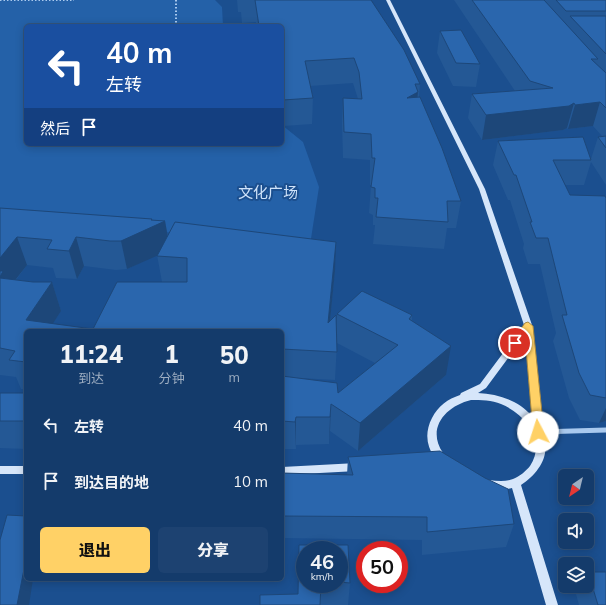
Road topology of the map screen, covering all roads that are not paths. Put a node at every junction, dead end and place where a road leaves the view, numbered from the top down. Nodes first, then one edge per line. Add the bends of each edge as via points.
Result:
1 (388, 0) edge
2 (528, 326) junction
3 (456, 400) junction
4 (606, 430) edge
5 (538, 432) junction
6 (365, 466) edge
7 (0, 470) edge
8 (24, 470) edge
9 (284, 471) edge
10 (516, 483) junction
11 (552, 605) edge

1 - 2 main road via 482,189
2 - 3 main road via 483,386
2 - 5 main road
3 - 5 main road via 471,396 504,401 530,419
3 - 10 main road via 436,417 432,429 435,456 464,478 499,486
4 - 5 street
5 - 10 main road via 542,447 540,462 530,474
6 - 9 main road
7 - 8 main road
10 - 11 main road

